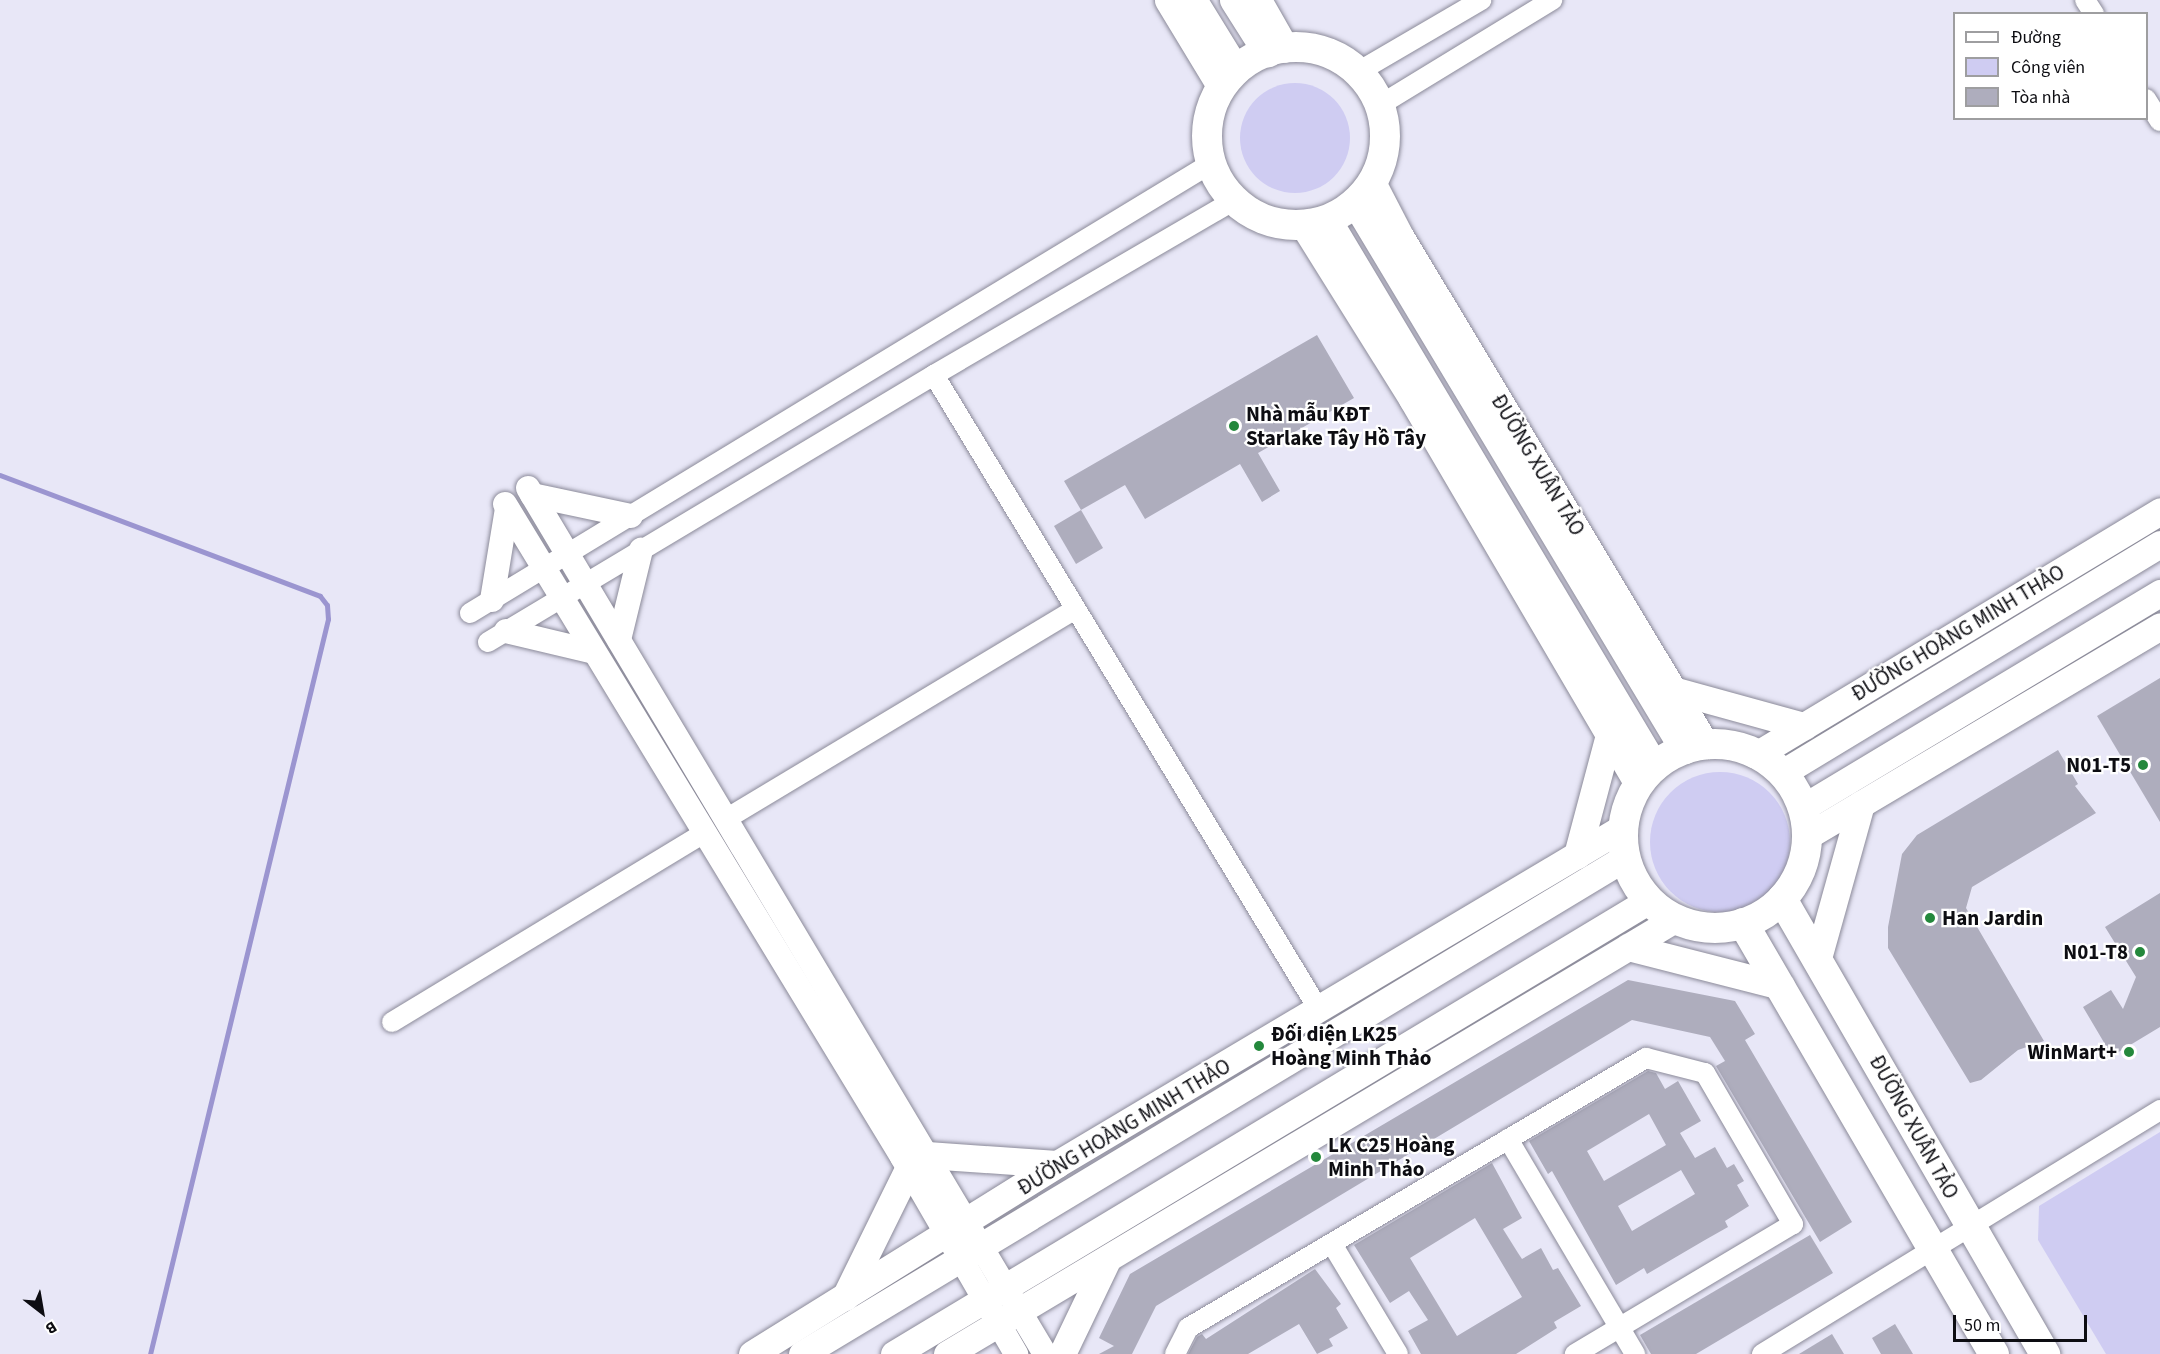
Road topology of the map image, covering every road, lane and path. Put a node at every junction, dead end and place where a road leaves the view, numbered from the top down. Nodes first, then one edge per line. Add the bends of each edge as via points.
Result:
1 (1168, 0) edge
2 (1192, 0) edge
3 (1235, 0) edge
4 (1258, 0) edge
5 (1481, 0) edge
6 (1551, 0) edge
7 (1277, 50) junction
8 (1358, 72) junction
9 (1227, 78) junction
10 (2148, 102) edge
11 (1380, 105) junction
12 (2160, 121) edge
13 (1210, 164) junction
14 (1365, 193) junction
15 (1234, 200) junction
16 (1316, 223) junction
17 (934, 375) junction
18 (2160, 511) edge
19 (631, 516) junction
20 (2160, 544) edge
21 (641, 550) junction
22 (568, 554) junction
23 (544, 568) junction
24 (585, 584) junction
25 (2160, 594) edge
26 (562, 598) junction
27 (492, 600) junction
28 (1074, 610) junction
29 (470, 613) dead end
30 (2160, 626) edge
31 (497, 636) joint
32 (618, 640) junction
33 (594, 652) junction
34 (1673, 690) junction
35 (1804, 726) junction
36 (1610, 735) junction
37 (1696, 747) junction
38 (1756, 754) junction
39 (1782, 773) junction
40 (1646, 776) junction
41 (1861, 804) junction
42 (726, 819) junction
43 (1804, 822) junction
44 (1622, 828) junction
45 (704, 833) junction
46 (1576, 855) junction
47 (1623, 859) junction
48 (1782, 899) junction
49 (1648, 901) junction
50 (1675, 919) junction
51 (1743, 923) junction
52 (1628, 947) junction
53 (1818, 958) junction
54 (1781, 986) junction
55 (1319, 1010) junction
56 (392, 1022) dead end
57 (1206, 1092) junction
58 (2160, 1110) edge
59 (1508, 1139) junction
60 (912, 1160) junction
61 (1057, 1164) junction
62 (1971, 1227) junction
63 (956, 1228) junction
64 (1094, 1234) junction
65 (1332, 1244) junction
66 (981, 1246) junction
67 (1934, 1250) junction
68 (1108, 1258) junction
69 (1005, 1287) junction
70 (852, 1309) junction
71 (1019, 1311) junction
72 (1619, 1327) junction
73 (752, 1354) edge
74 (802, 1354) edge
75 (894, 1354) edge
76 (947, 1354) edge
77 (1016, 1354) edge
78 (1045, 1354) edge
79 (1062, 1354) edge
80 (1175, 1354) edge
81 (1398, 1354) edge
82 (1575, 1354) edge
83 (1635, 1354) edge
84 (1762, 1354) edge
85 (1994, 1354) edge
86 (2045, 1354) edge

1 - 9 main road
2 - 9 main road
3 - 7 main road
4 - 7 main road
5 - 8 street
6 - 11 street
7 - 8 main road via 1319,50
7 - 9 main road
8 - 11 main road
9 - 13 main road via 1206,134
10 - 12 street
11 - 14 main road via 1386,141
13 - 15 main road via 1224,191
13 - 19 street via 754,437
14 - 16 main road
14 - 34 main road, ĐƯỜNG XUÂN TẢO via 1400,236
14 - 37 main road, ĐƯỜNG XUÂN TẢO
15 - 16 main road via 1246,211 1274,224
15 - 17 street
16 - 36 main road via 1412,399
16 - 40 main road
17 - 21 street
17 - 28 street
18 - 35 main road, ĐƯỜNG HOÀNG MINH THẢO
19 - 22 street
19 - 22 street via 530,491
20 - 39 main road, ĐƯỜNG HOÀNG MINH THẢO
21 - 24 street
21 - 32 street
22 - 23 street
22 - 24 street
23 - 26 street
23 - 27 street
23 - 27 street via 506,506
24 - 26 street
24 - 32 street
25 - 43 main road
26 - 31 street
26 - 33 street
27 - 29 street
28 - 42 street
28 - 55 street
30 - 41 main road
31 - 33 street
32 - 42 street
33 - 45 street
34 - 35 main road
34 - 37 main road, ĐƯỜNG XUÂN TẢO
35 - 38 main road, ĐƯỜNG HOÀNG MINH THẢO
36 - 40 main road
36 - 46 main road
37 - 38 main road via 1744,748
37 - 40 main road
38 - 39 main road
39 - 43 main road via 1793,786
40 - 44 main road
41 - 43 main road
41 - 53 main road
42 - 60 street
43 - 48 main road via 1799,876
44 - 46 main road, ĐƯỜNG HOÀNG MINH THẢO
44 - 47 main road
45 - 56 street
45 - 60 street
46 - 55 main road, ĐƯỜNG HOÀNG MINH THẢO
47 - 49 main road
47 - 57 main road, ĐƯỜNG HOÀNG MINH THẢO
48 - 51 main road via 1755,920
48 - 53 main road, ĐƯỜNG XUÂN TẢO
49 - 50 main road
49 - 64 main road
50 - 51 main road via 1694,927 1725,928
50 - 52 main road
51 - 54 main road, ĐƯỜNG XUÂN TẢO
52 - 54 main road
52 - 68 main road
53 - 62 main road, ĐƯỜNG XUÂN TẢO
54 - 67 main road, ĐƯỜNG XUÂN TẢO
55 - 57 main road, ĐƯỜNG HOÀNG MINH THẢO
57 - 61 main road, ĐƯỜNG HOÀNG MINH THẢO
57 - 66 main road, ĐƯỜNG HOÀNG MINH THẢO
58 - 62 street
59 - 65 street
59 - 72 street
59 - 72 street via 1646,1058 1705,1073 1793,1224
60 - 61 main road
60 - 63 street
60 - 70 main road
61 - 63 main road, ĐƯỜNG HOÀNG MINH THẢO
62 - 67 street
62 - 86 main road, ĐƯỜNG XUÂN TẢO
63 - 66 street
63 - 70 main road, ĐƯỜNG HOÀNG MINH THẢO
63 - 77 street
64 - 68 main road
64 - 69 main road
65 - 80 street via 1188,1328
65 - 81 street
66 - 69 street
66 - 70 main road, ĐƯỜNG HOÀNG MINH THẢO
67 - 84 street
67 - 85 main road, ĐƯỜNG XUÂN TẢO
68 - 71 main road
68 - 79 main road
69 - 71 street
69 - 75 main road
70 - 73 main road, ĐƯỜNG HOÀNG MINH THẢO
70 - 74 main road, ĐƯỜNG HOÀNG MINH THẢO
71 - 76 main road
71 - 78 street
72 - 82 street
72 - 83 street

